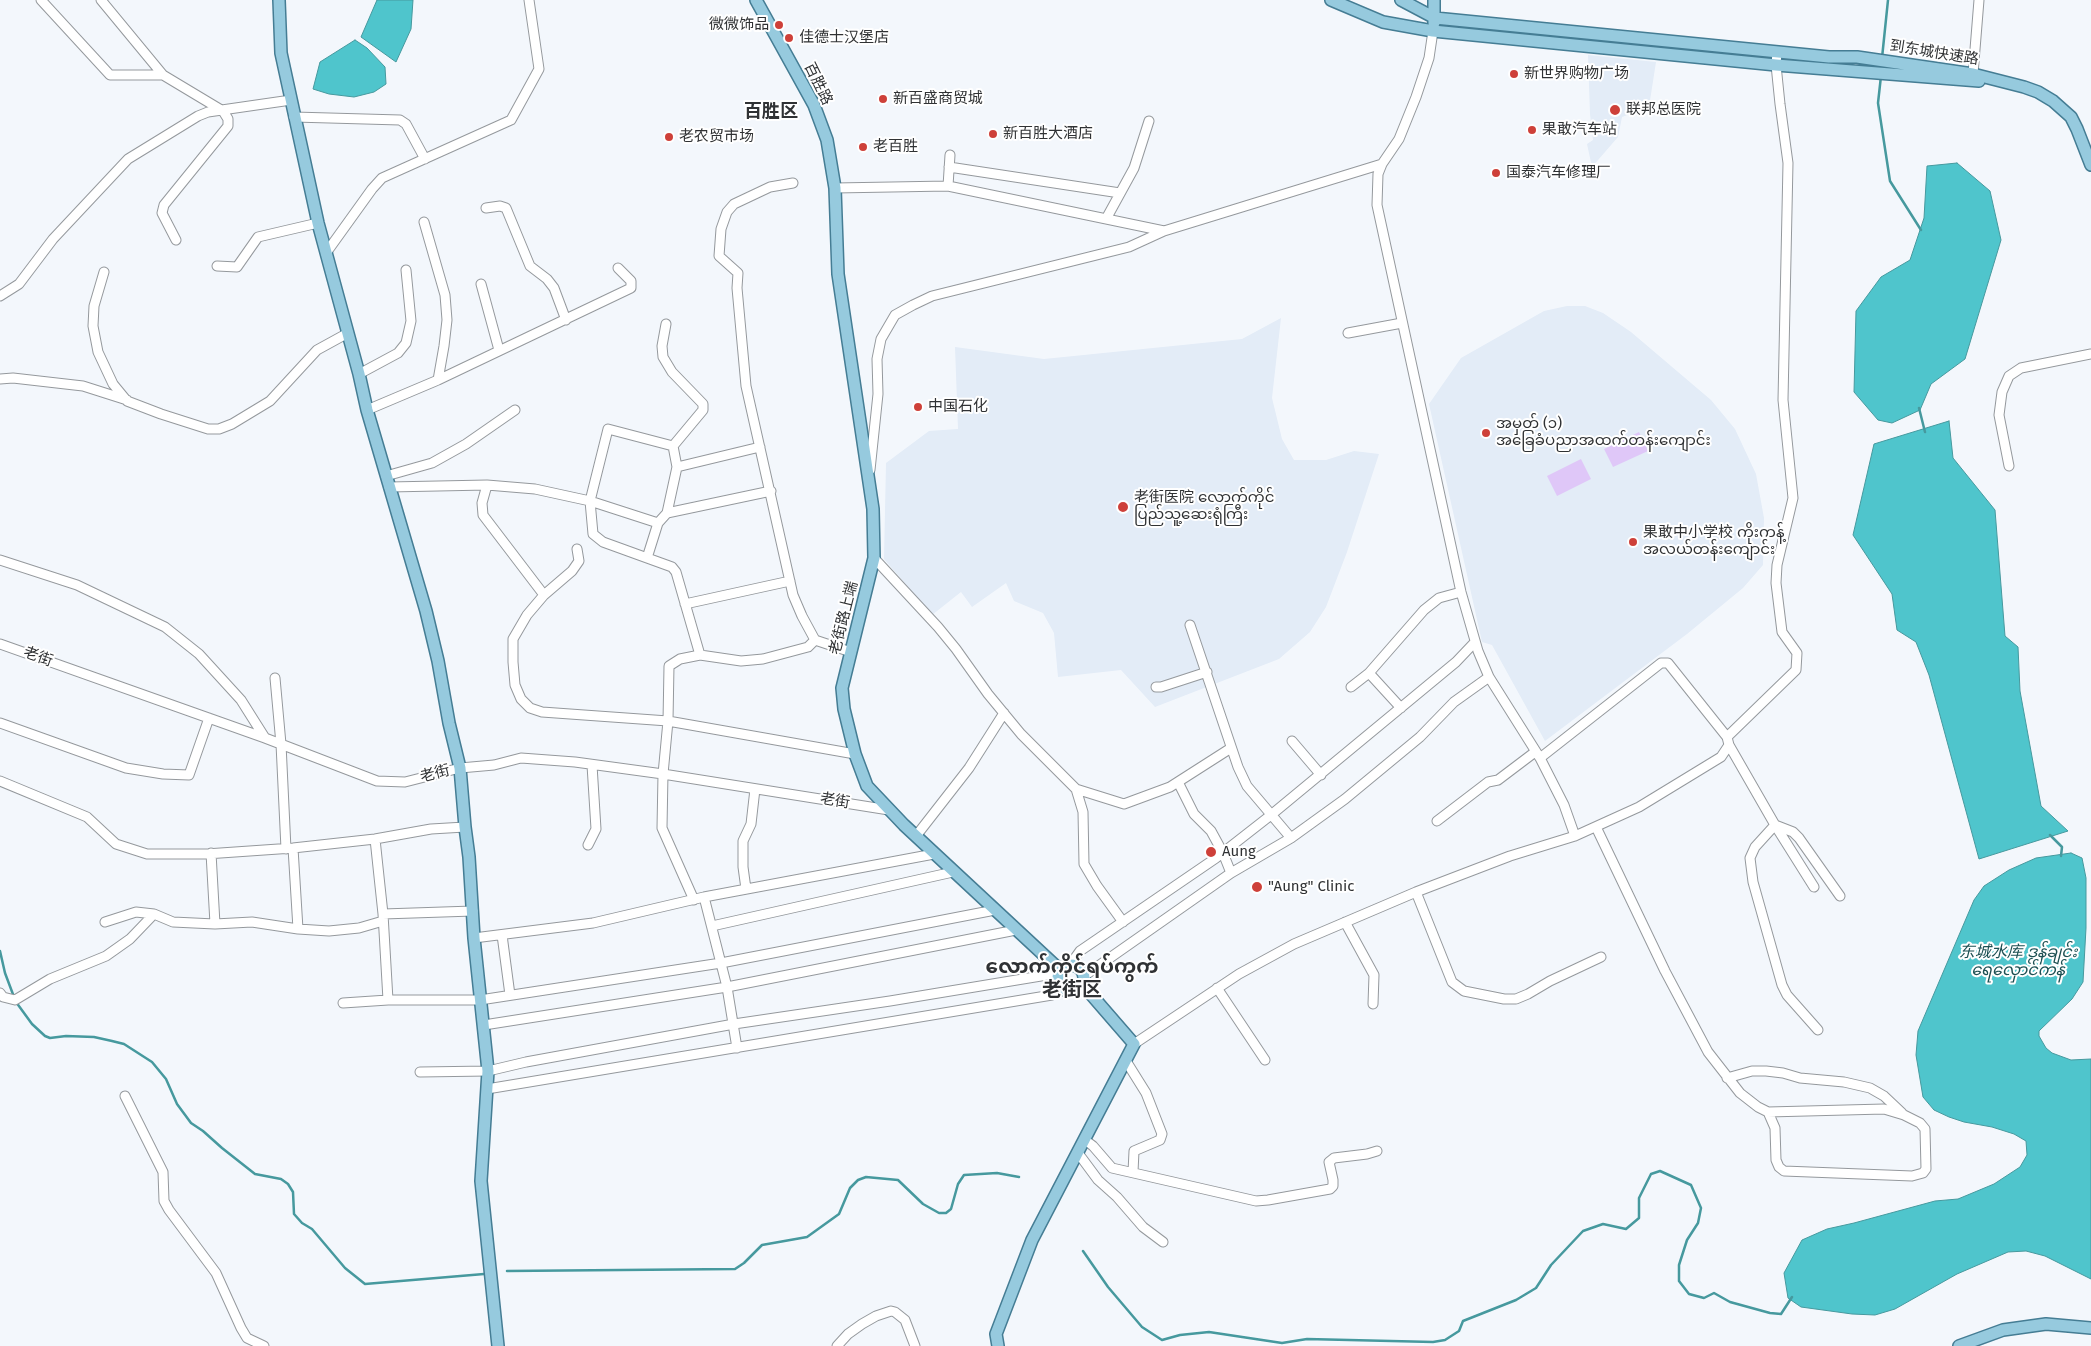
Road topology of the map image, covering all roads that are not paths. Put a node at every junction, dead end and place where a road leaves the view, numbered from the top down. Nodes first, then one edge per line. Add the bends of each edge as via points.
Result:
1 (41, 0) edge
2 (101, 0) edge
3 (279, 0) edge
4 (529, 0) edge
5 (756, 0) edge
6 (1331, 0) edge
7 (1401, 0) edge
8 (1434, 0) edge
9 (1979, 0) edge
10 (1435, 18) junction
11 (1433, 31) junction
12 (1777, 52) junction
13 (1776, 65) junction
14 (1973, 74) junction
15 (163, 75) junction
16 (2007, 82) junction
17 (291, 100) junction
18 (223, 112) junction
19 (294, 117) junction
20 (1148, 121) dead end
21 (950, 155) dead end
22 (425, 159) junction
23 (1382, 164) junction
24 (2091, 165) edge
25 (949, 167) junction
26 (793, 183) dead end
27 (948, 186) junction
28 (835, 188) junction
29 (1120, 193) junction
30 (486, 208) dead end
31 (1106, 219) junction
32 (424, 222) dead end
33 (318, 223) junction
34 (1164, 231) junction
35 (176, 240) dead end
36 (326, 253) junction
37 (217, 266) dead end
38 (618, 268) dead end
39 (406, 270) dead end
40 (104, 272) dead end
41 (481, 284) dead end
42 (0, 296) edge
43 (566, 320) junction
44 (1402, 323) junction
45 (666, 324) dead end
46 (348, 333) junction
47 (1348, 333) dead end
48 (499, 350) junction
49 (2091, 354) edge
50 (359, 374) junction
51 (0, 379) edge
52 (438, 380) junction
53 (127, 400) junction
54 (367, 410) junction
55 (515, 410) dead end
56 (673, 446) junction
57 (760, 447) junction
58 (2008, 466) dead end
59 (677, 467) junction
60 (869, 480) junction
61 (387, 481) junction
62 (487, 485) junction
63 (771, 491) junction
64 (590, 502) junction
65 (668, 513) junction
66 (658, 523) junction
67 (577, 549) dead end
68 (647, 558) junction
69 (874, 558) junction
70 (0, 560) edge
71 (790, 581) junction
72 (1461, 592) junction
73 (544, 594) junction
74 (685, 604) junction
75 (1190, 625) dead end
76 (815, 640) junction
77 (1475, 642) junction
78 (0, 644) edge
79 (851, 652) junction
80 (700, 655) junction
81 (1207, 672) junction
82 (1369, 673) junction
83 (1489, 677) junction
84 (275, 678) dead end
85 (1156, 687) dead end
86 (1352, 687) dead end
87 (1401, 708) junction
88 (1004, 713) junction
89 (209, 718) junction
90 (668, 721) junction
91 (0, 723) edge
92 (265, 738) junction
93 (1728, 741) junction
94 (1292, 742) dead end
95 (281, 744) junction
96 (1231, 748) junction
97 (855, 754) junction
98 (1537, 755) junction
99 (592, 764) junction
100 (460, 768) junction
101 (663, 774) junction
102 (1321, 775) junction
103 (0, 781) edge
104 (1178, 782) junction
105 (755, 789) junction
106 (1076, 789) junction
107 (890, 810) junction
108 (1272, 815) junction
109 (1437, 821) dead end
110 (1775, 825) junction
111 (464, 827) junction
112 (1596, 828) junction
113 (916, 836) junction
114 (1575, 836) junction
115 (1291, 838) junction
116 (375, 839) junction
117 (588, 845) dead end
118 (290, 849) junction
119 (211, 853) junction
120 (1223, 853) junction
121 (934, 854) junction
122 (953, 872) junction
123 (1231, 873) junction
124 (1814, 886) dead end
125 (746, 889) junction
126 (1416, 892) junction
127 (1840, 896) dead end
128 (704, 897) junction
129 (694, 900) junction
130 (995, 910) junction
131 (473, 911) junction
132 (154, 914) junction
133 (383, 918) junction
134 (105, 922) dead end
135 (1123, 922) junction
136 (1345, 922) junction
137 (215, 924) junction
138 (712, 926) junction
139 (298, 929) junction
140 (1016, 930) junction
141 (502, 935) junction
142 (474, 938) junction
143 (1600, 956) dead end
144 (721, 963) junction
145 (1063, 969) junction
146 (1083, 980) junction
147 (726, 987) junction
148 (1217, 988) junction
149 (1066, 990) junction
150 (0, 993) edge
151 (510, 995) junction
152 (388, 1000) junction
153 (480, 1000) junction
154 (342, 1003) dead end
155 (1373, 1004) dead end
156 (734, 1024) junction
157 (484, 1025) junction
158 (1818, 1030) dead end
159 (1134, 1044) junction
160 (737, 1048) junction
161 (1265, 1060) dead end
162 (1126, 1061) junction
163 (488, 1071) junction
164 (420, 1072) dead end
165 (1726, 1078) junction
166 (487, 1089) junction
167 (125, 1096) dead end
168 (1768, 1112) junction
169 (1904, 1115) junction
170 (1085, 1140) junction
171 (1377, 1150) dead end
172 (1078, 1153) junction
173 (1133, 1172) junction
174 (1163, 1242) dead end
175 (2091, 1328) edge
176 (264, 1346) edge
177 (498, 1346) edge
178 (837, 1346) edge
179 (915, 1346) edge
180 (998, 1346) edge
181 (1959, 1346) edge

1 - 15 street via 110,75
2 - 15 street
3 - 17 main road via 281,53
4 - 22 street via 539,69 511,120
5 - 28 main road, 百胜路 via 814,105 827,140
6 - 11 main road, 到东城快速路 via 1383,22
7 - 10 main road
8 - 10 main road
9 - 14 street
10 - 11 main road
10 - 12 main road, 到东城快速路
11 - 13 main road, 到东城快速路
11 - 23 street via 1429,58 1416,97 1399,139
12 - 13 street
12 - 14 main road, 到东城快速路 via 1893,61
13 - 16 main road, 到东城快速路
13 - 93 street via 1788,163 1783,400 1793,498 1777,565 1776,583 1782,632 1797,654 1796,670
14 - 16 main road, 到东城快速路
15 - 18 street
16 - 24 main road, 到东城快速路 via 2038,92 2071,117
17 - 18 street
17 - 19 main road
18 - 35 street via 228,126 164,205 162,213
18 - 42 street via 198,116 128,159 53,239 19,284
19 - 22 street via 400,120 406,124
19 - 33 main road
20 - 29 street via 1134,168
21 - 25 street
22 - 36 street via 382,178
23 - 34 street
23 - 44 street via 1377,183 1377,205
25 - 27 street
25 - 29 street
26 - 57 street via 770,187 734,204 720,230 719,256 738,273 746,386
27 - 28 street
27 - 31 street
28 - 60 main road, 老街路上端 via 838,274
29 - 31 street
30 - 43 street via 506,208 530,266 554,288
31 - 34 street
32 - 52 street via 445,295 447,320
33 - 36 main road
33 - 37 street via 258,237 238,267
34 - 60 street via 1128,247 932,296 895,315 881,339 877,359 878,394
36 - 46 main road
38 - 43 street via 631,281 631,288
39 - 50 street via 410,321 406,343 398,353
40 - 53 street via 94,306 93,326 98,352 113,384
41 - 48 street
43 - 48 street
44 - 47 street
44 - 72 street
45 - 56 street via 663,357 672,372 703,404 703,410
46 - 50 main road
46 - 53 street via 317,350 270,402 219,429 184,422
48 - 52 street
49 - 58 street via 2021,368 2010,376 2002,392 1999,415
50 - 54 main road
51 - 53 street via 83,386
52 - 54 street
54 - 61 main road
55 - 61 street via 432,464
56 - 59 street
56 - 64 street via 608,429
57 - 59 street
57 - 63 street
59 - 65 street
60 - 69 main road, 老街路上端
61 - 62 street
61 - 100 main road via 426,611
62 - 64 street via 535,489
62 - 73 street via 482,503 483,515
63 - 65 street
63 - 71 street
64 - 66 street
64 - 68 street via 596,538
65 - 66 street
66 - 68 street
67 - 73 street via 578,561 572,571
68 - 74 street via 672,567
69 - 79 main road, 老街路上端
69 - 88 street via 938,627
70 - 92 street via 77,585 165,628 199,654 241,700
71 - 74 street
71 - 76 street via 802,616
72 - 77 street
72 - 82 street via 1439,598 1432,604
73 - 90 street via 513,639 515,685 521,699 530,708 542,712
74 - 80 street
75 - 81 street
76 - 79 street
76 - 80 street via 808,646 763,659
77 - 83 street
77 - 87 street
78 - 89 street, 老街
79 - 97 main road, 老街路上端 via 842,688
80 - 90 street via 680,659 669,666
81 - 85 street
81 - 96 street
82 - 86 street
82 - 87 street
83 - 98 street
83 - 115 street via 1454,702 1420,737 1345,799
84 - 95 street
87 - 102 street
88 - 106 street
88 - 113 street via 977,757
89 - 91 street via 189,775 126,768
89 - 92 street, 老街
90 - 97 street
90 - 101 street
92 - 95 street, 老街
93 - 98 street via 1668,663 1662,663
93 - 110 street
93 - 112 street via 1721,757 1639,807
94 - 102 street
95 - 100 street, 老街 via 377,781 405,782
95 - 118 street
96 - 104 street
96 - 108 street via 1247,786
97 - 107 main road, 老街路上端 via 867,786
98 - 109 street via 1498,780 1488,782
98 - 114 street via 1564,805
99 - 100 street, 老街 via 521,758 494,765
99 - 101 street, 老街
99 - 117 street via 596,829
100 - 111 main road
101 - 105 street, 老街
101 - 129 street via 662,828
102 - 108 street
103 - 119 street via 87,817 116,844 147,854
104 - 106 street via 1124,804
104 - 120 street via 1194,814 1211,830
105 - 107 street, 老街
105 - 125 street via 751,824 743,841
106 - 135 street via 1083,812 1084,864
107 - 113 main road, 老街路上端
108 - 115 street
108 - 120 street
110 - 124 street
110 - 127 street via 1799,838
110 - 158 street via 1755,846 1750,858 1753,882 1782,985
111 - 116 street
111 - 131 main road
112 - 114 street
112 - 165 street via 1665,971 1708,1052
113 - 121 main road, 老街路上端
114 - 126 street via 1510,856
115 - 123 street
116 - 118 street
116 - 133 street
118 - 119 street
118 - 139 street
119 - 137 street
120 - 123 street
120 - 135 street
121 - 122 main road, 老街路上端
121 - 125 street
122 - 130 main road, 老街路上端
122 - 138 street
123 - 146 street
125 - 128 street
126 - 136 street
126 - 143 street via 1452,982 1464,991 1504,999 1516,998
128 - 129 street
128 - 138 street
129 - 141 street via 594,923
130 - 140 main road, 老街路上端
130 - 144 street
131 - 133 street
131 - 142 main road
132 - 134 street via 136,912
132 - 137 street via 173,922
132 - 150 street via 130,939 106,956 15,1000
133 - 139 street via 358,928 329,931
133 - 152 street
135 - 145 street via 1080,951
136 - 148 street via 1294,944
136 - 155 street via 1374,975
137 - 139 street via 252,922
138 - 144 street
140 - 145 main road, 老街路上端
140 - 147 street
141 - 142 street
141 - 151 street
142 - 153 main road
144 - 147 street
144 - 151 street
145 - 146 main road via 1081,969
145 - 149 main road via 1059,983
145 - 156 street
146 - 149 main road via 1075,990
146 - 159 main road
147 - 156 street
147 - 157 street
148 - 159 street
148 - 161 street
149 - 160 street
151 - 153 street
152 - 153 street
152 - 154 street
153 - 157 main road
156 - 160 street
156 - 163 street
157 - 163 main road
159 - 162 main road
160 - 166 street
162 - 170 main road
162 - 173 street via 1146,1093 1162,1134 1160,1140 1134,1151
163 - 164 street
163 - 166 main road
165 - 168 street via 1740,1093
165 - 169 street via 1766,1071 1810,1080 1844,1082 1870,1088
166 - 177 main road via 481,1181
167 - 176 street via 163,1172 164,1201 169,1210 216,1273 247,1338
168 - 169 street via 1884,1109
168 - 169 street via 1775,1128 1776,1160 1784,1171 1912,1176 1923,1173 1926,1168 1925,1129
170 - 172 main road
170 - 173 street via 1112,1168
171 - 173 street via 1334,1158 1329,1162 1333,1180 1330,1189 1268,1200 1227,1196
172 - 174 street via 1098,1180 1143,1227
172 - 180 main road via 1032,1240 996,1334
175 - 181 main road via 2046,1324 2003,1330
178 - 179 street via 862,1324 891,1311 905,1320

